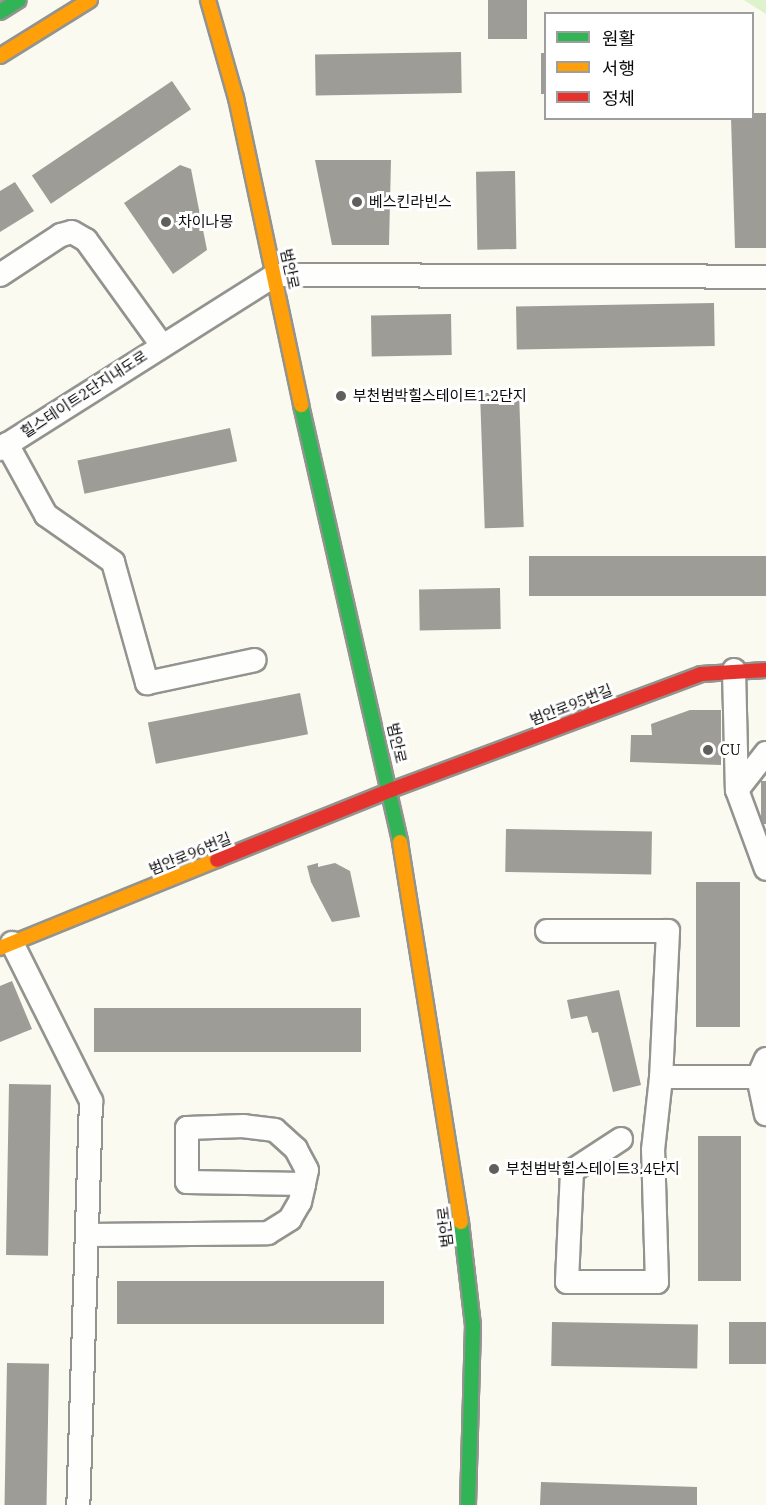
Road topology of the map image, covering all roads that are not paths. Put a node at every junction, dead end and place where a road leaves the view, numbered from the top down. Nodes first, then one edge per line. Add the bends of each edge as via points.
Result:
1 (19, 0) edge
2 (90, 0) edge
3 (208, 0) edge
4 (0, 12) edge
5 (0, 56) edge
6 (0, 275) edge
7 (275, 275) junction
8 (766, 277) edge
9 (161, 344) junction
10 (2, 447) edge
11 (255, 660) dead end
12 (734, 670) junction
13 (766, 670) edge
14 (766, 753) edge
15 (391, 790) junction
16 (736, 790) junction
17 (766, 868) edge
18 (547, 931) dead end
19 (6, 945) edge
20 (762, 1068) edge
21 (661, 1077) junction
22 (766, 1114) edge
23 (621, 1139) dead end
24 (304, 1184) junction
25 (89, 1234) junction
26 (78, 1505) edge
27 (468, 1505) edge

1 - 4 street
2 - 5 street
3 - 7 street, 범안로 via 236,98
6 - 9 street, 힐스테이트2단지내도로 via 61,235 72,232 86,240
7 - 8 street
7 - 9 street, 힐스테이트2단지내도로
7 - 15 street, 범안로 via 303,417
9 - 10 street, 힐스테이트2단지내도로
10 - 11 street, 힐스테이트2단지내도로 via 46,515 113,562 147,683
12 - 13 street, 범안로95번길
12 - 15 street, 범안로95번길 via 701,674
12 - 16 street
14 - 16 street
15 - 19 street, 범안로96번길
15 - 27 street, 범안로 via 456,1175 473,1325
16 - 17 street
18 - 21 street via 668,931
19 - 25 street via 92,1101
20 - 21 street
20 - 22 street
21 - 23 street via 653,1150 657,1282 567,1282 572,1171
24 - 24 street via 307,1170 296,1149 275,1130 244,1126 187,1128 187,1182
24 - 25 street via 290,1219 268,1233
25 - 26 street

